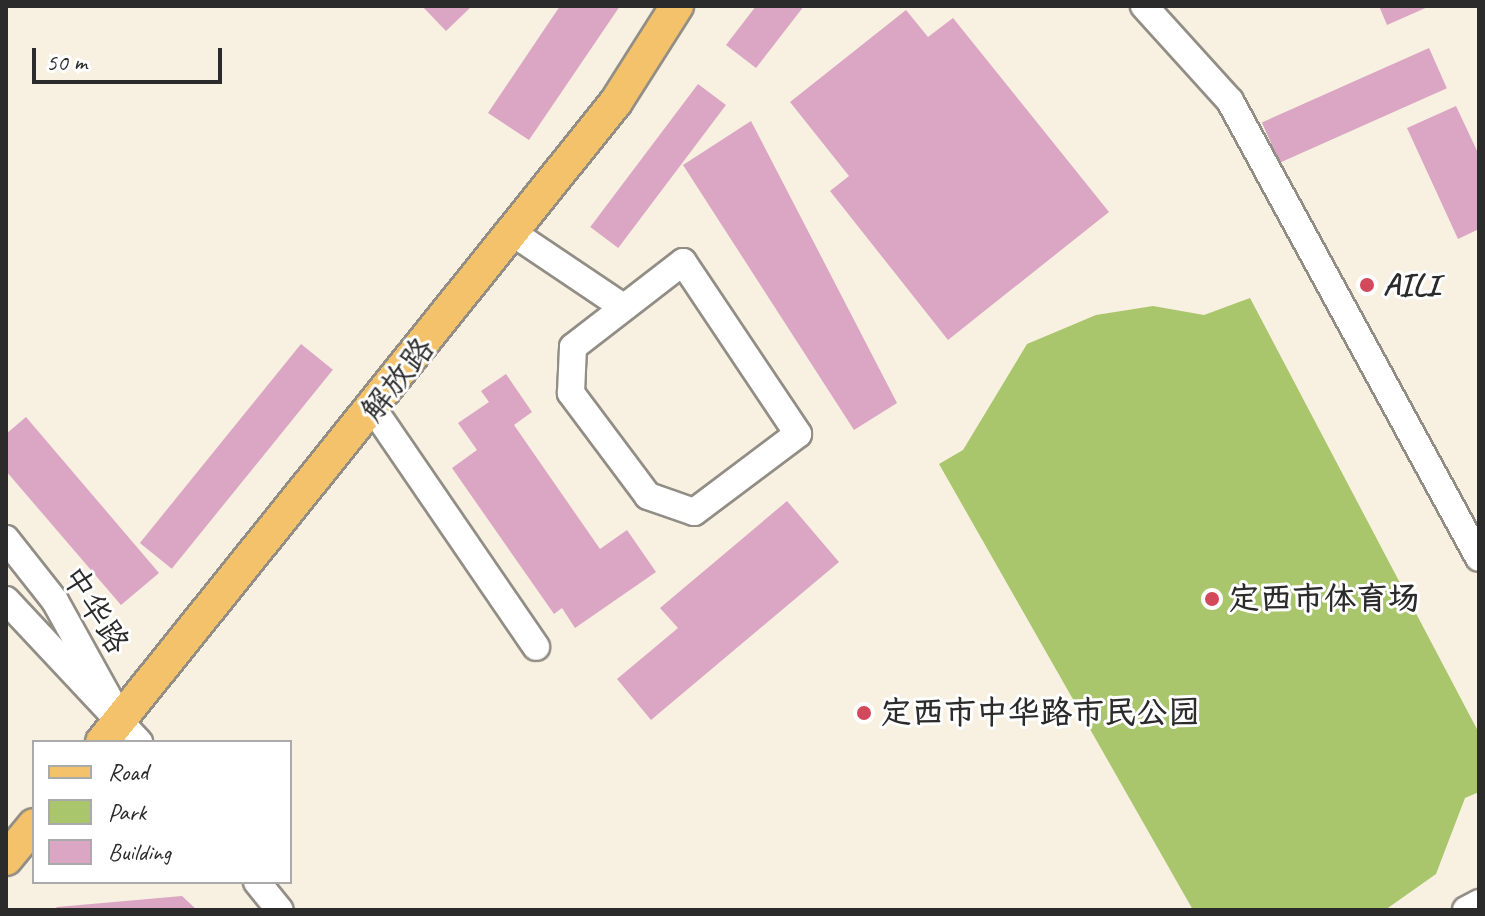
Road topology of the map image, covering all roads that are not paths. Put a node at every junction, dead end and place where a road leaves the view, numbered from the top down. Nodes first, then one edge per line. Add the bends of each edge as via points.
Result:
1 (677, 6) edge
2 (1144, 6) edge
3 (513, 233) junction
4 (620, 305) junction
5 (374, 410) junction
6 (6, 539) edge
7 (1479, 558) edge
8 (6, 600) edge
9 (536, 647) dead end
10 (121, 735) edge
11 (32, 827) edge
12 (6, 859) edge
13 (259, 884) edge
14 (1479, 903) edge
15 (280, 910) edge
16 (1466, 910) edge

1 - 3 main road, 解放路 via 616,102
2 - 7 street via 1230,101
3 - 4 street
3 - 5 main road, 解放路
4 - 4 street via 683,262 798,434 694,512 648,496 571,393 573,347
5 - 9 street
5 - 10 main road, 解放路
6 - 10 street, 中华路 via 55,601
8 - 10 street, 中华路
11 - 12 main road
13 - 15 street
14 - 16 street

